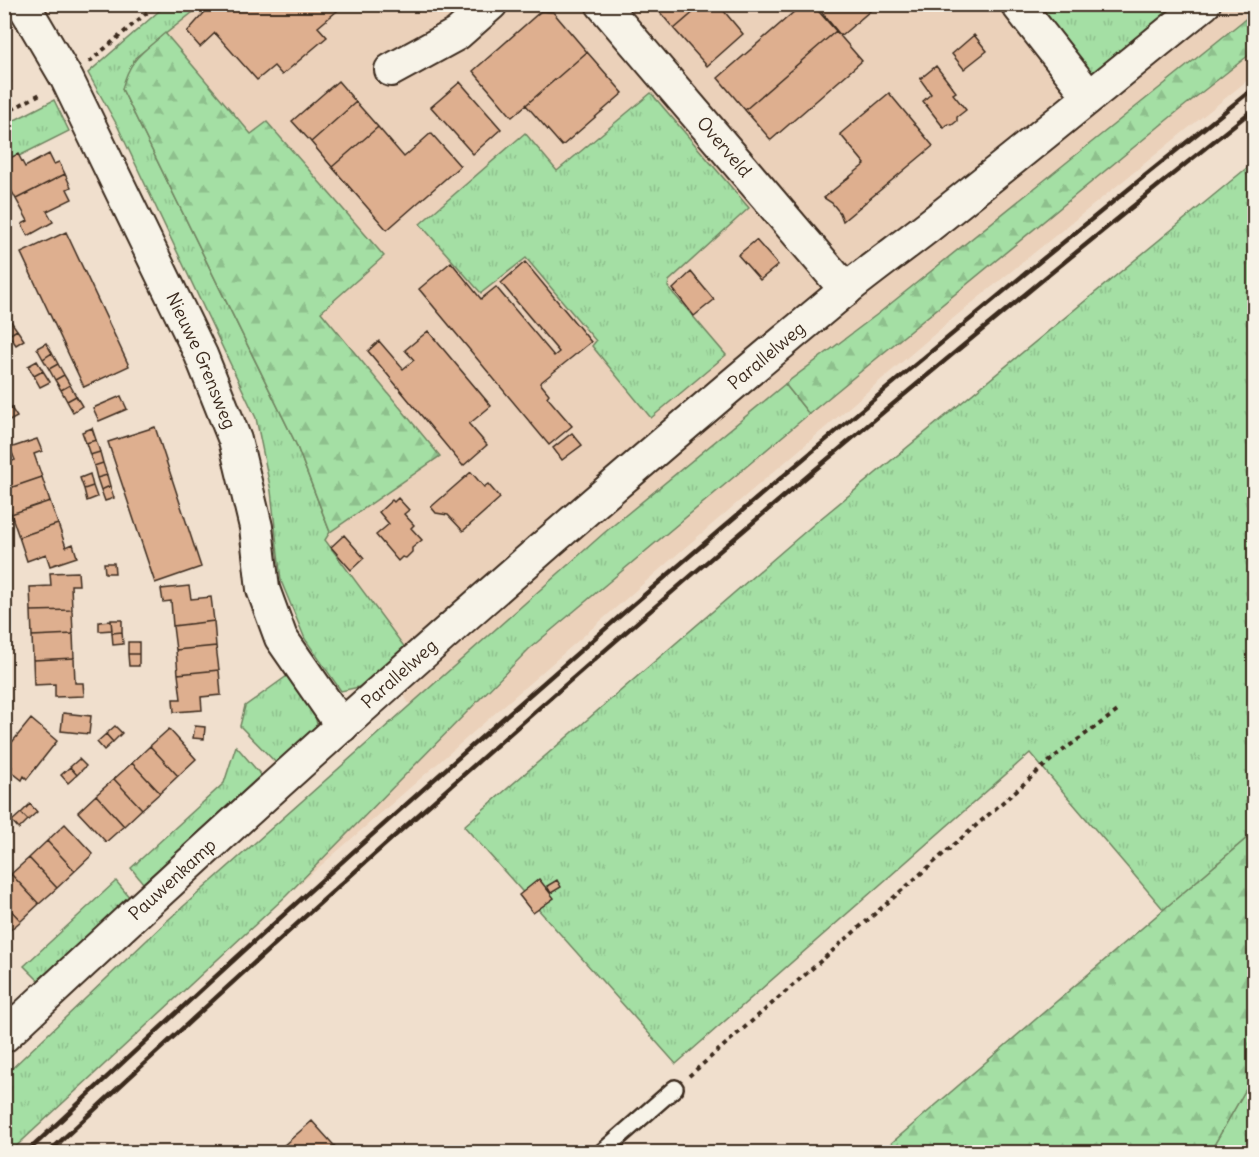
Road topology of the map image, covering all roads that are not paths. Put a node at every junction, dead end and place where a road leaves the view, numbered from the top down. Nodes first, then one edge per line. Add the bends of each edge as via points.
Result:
1 (23, 4) edge
2 (491, 4) edge
3 (602, 4) edge
4 (1017, 4) edge
5 (1204, 4) edge
6 (391, 70) dead end
7 (1089, 96) junction
8 (846, 290) junction
9 (342, 726) junction
10 (4, 1036) edge
11 (675, 1088) road end
12 (602, 1152) edge

1 - 9 street, Nieuwe Grensweg via 67,79 201,355 235,440 256,527 263,589 281,638
2 - 6 street via 457,34
3 - 8 street, Overveld
4 - 7 street
5 - 7 street, Parallelweg
7 - 8 street, Parallelweg
8 - 9 street, Parallelweg via 551,541
9 - 10 street, Pauwenkamp
11 - 12 lane

